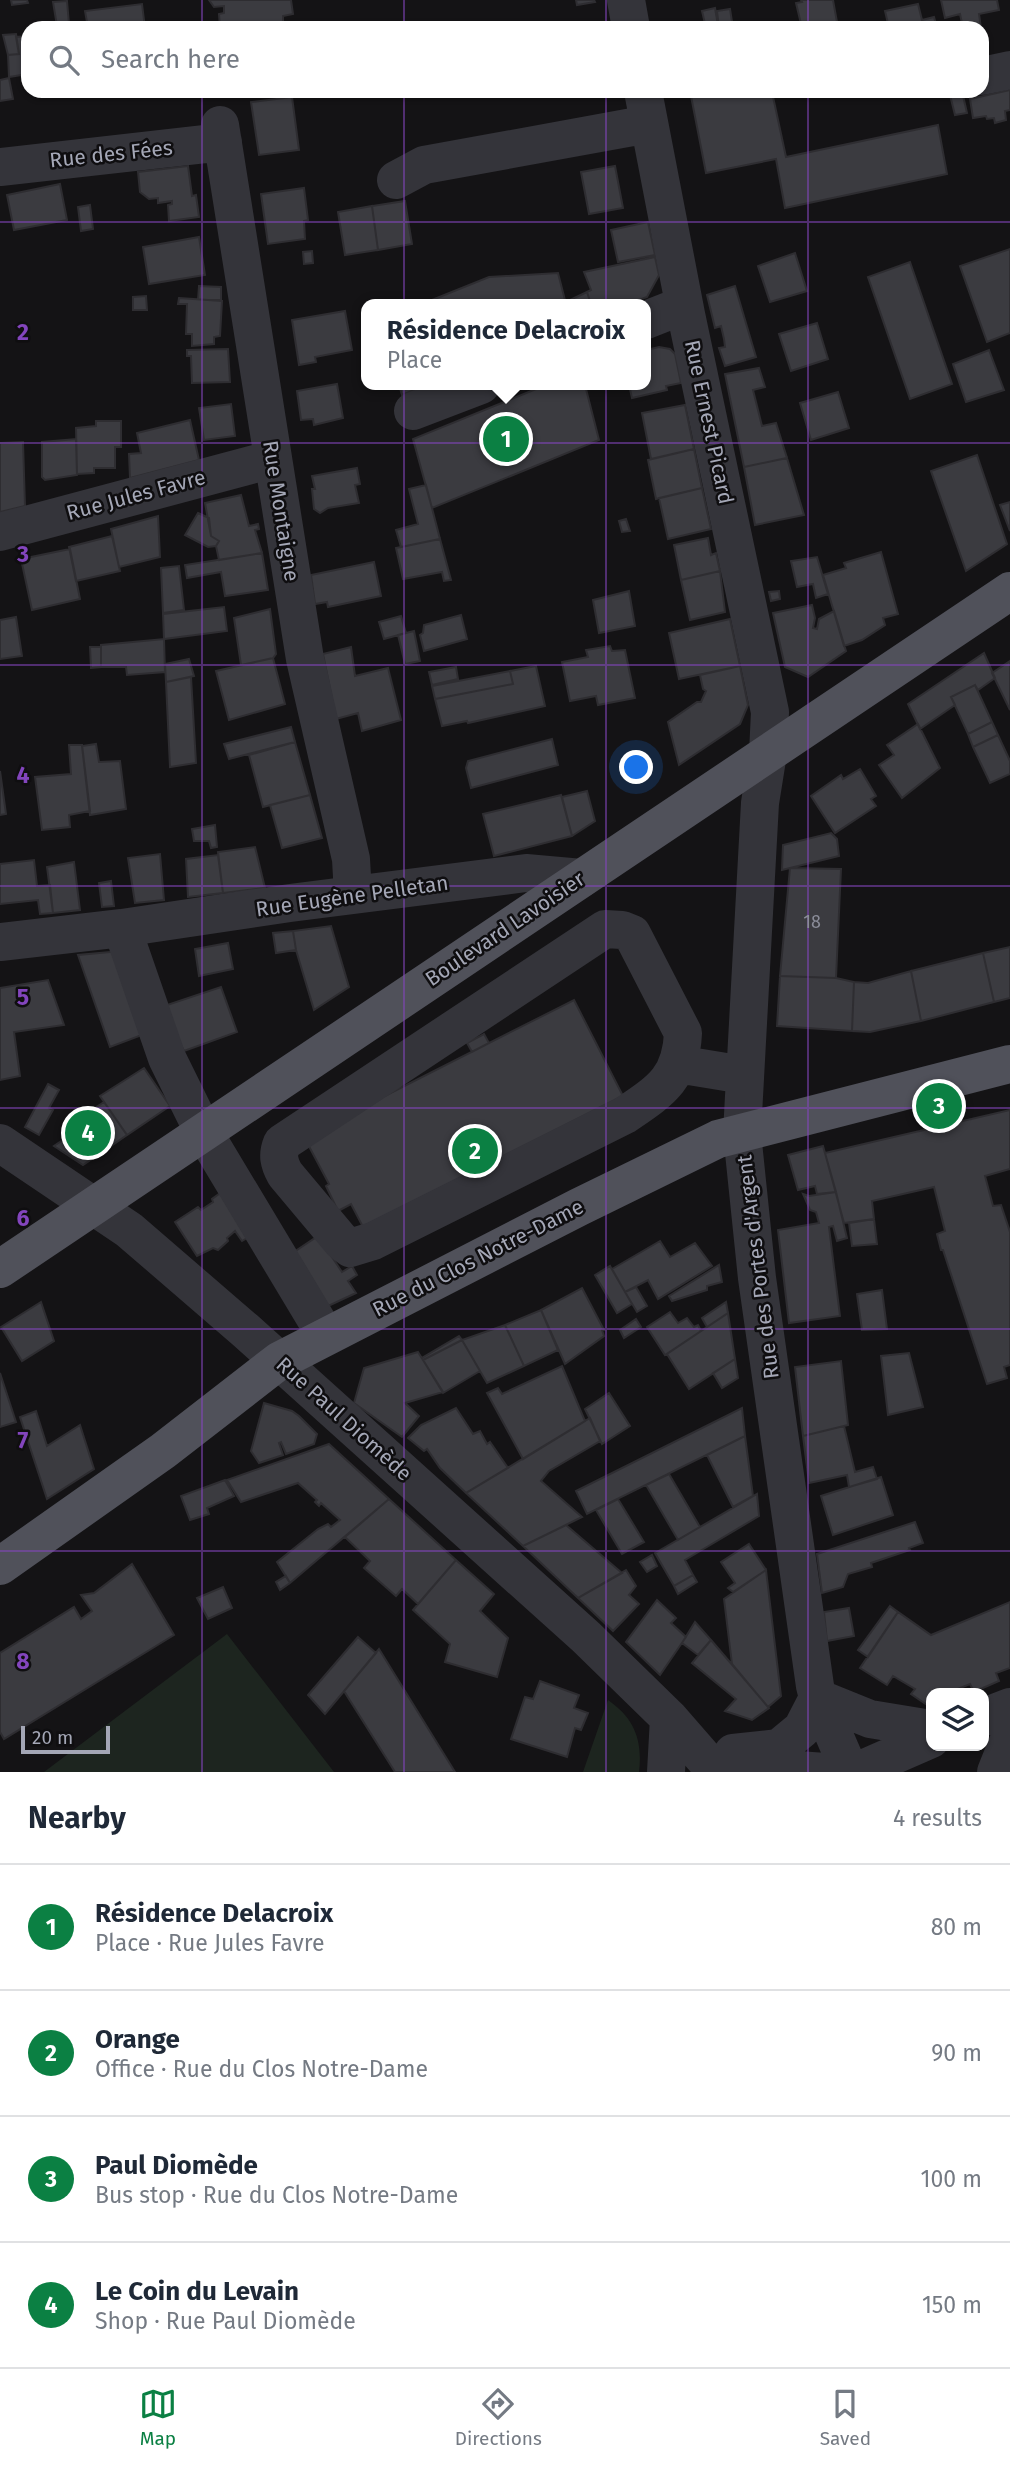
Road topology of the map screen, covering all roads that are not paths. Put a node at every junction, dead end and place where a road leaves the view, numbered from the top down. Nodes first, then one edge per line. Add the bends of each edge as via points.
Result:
1 (626, 0) edge
2 (630, 21) edge
3 (1010, 70) edge
4 (989, 74) edge
5 (646, 107) edge
6 (221, 133) joint
7 (0, 167) edge
8 (396, 180) dead end
9 (684, 305) junction
10 (651, 318) edge
11 (468, 390) edge
12 (413, 411) dead end
13 (273, 459) junction
14 (0, 532) edge
15 (1010, 591) edge
16 (768, 753) junction
17 (582, 878) junction
18 (353, 895) junction
19 (122, 928) junction
20 (0, 942) edge
21 (677, 1064) junction
22 (1010, 1064) edge
23 (744, 1075) junction
24 (203, 1131) junction
25 (742, 1133) junction
26 (0, 1143) edge
27 (92, 1207) junction
28 (0, 1269) edge
29 (326, 1336) junction
30 (279, 1361) junction
31 (0, 1566) edge
32 (818, 1698) junction
33 (1010, 1707) edge
34 (989, 1715) edge
35 (668, 1718) junction
36 (926, 1728) edge
37 (1010, 1737) edge
38 (926, 1741) edge
39 (725, 1762) edge
40 (666, 1772) edge
41 (825, 1772) edge
42 (850, 1772) edge
43 (856, 1772) edge
44 (996, 1772) edge

1 - 2 street
3 - 4 street
5 - 8 street via 424,165
5 - 9 street, Rue Ernest Picard
6 - 7 street, Rue des Fées
6 - 13 street, Rue Montaigne
9 - 10 street
9 - 16 street, Rue Ernest Picard via 770,712
11 - 12 street
13 - 14 street, Rue Jules Favre
13 - 18 street, Rue Montaigne via 305,659 351,859
15 - 16 main road, Boulevard Lavoisier
16 - 17 main road, Boulevard Lavoisier
16 - 23 street, Rue des Portes d'Argent via 760,803
17 - 18 street, Rue Eugène Pelletan via 526,873
17 - 24 main road, Boulevard Lavoisier
18 - 19 street, Rue Eugène Pelletan
19 - 20 street, Rue Eugène Pelletan
19 - 24 street via 167,1058
21 - 21 street via 683,1033 679,1021 632,934 605,929 282,1143 279,1163 342,1242 350,1248 361,1246 625,1115 662,1089
21 - 23 street
22 - 25 main road, Rue du Clos Notre-Dame
23 - 25 street, Rue des Portes d'Argent
24 - 27 main road, Boulevard Lavoisier
24 - 29 street
25 - 29 main road, Rue du Clos Notre-Dame via 718,1139
25 - 32 street, Rue des Portes d'Argent via 757,1278
26 - 27 street, Rue Paul Diomède
27 - 28 main road, Boulevard Lavoisier
27 - 30 street, Rue Paul Diomède via 129,1230
29 - 30 main road, Rue du Clos Notre-Dame
30 - 31 main road, Rue du Clos Notre-Dame via 163,1451
30 - 35 street, Rue Paul Diomède
32 - 36 street via 870,1719
32 - 39 street via 802,1729 779,1748
32 - 42 street, Rue des Portes d'Argent
33 - 34 street
35 - 39 street, Rue Paul Diomède
35 - 40 street
37 - 44 street
38 - 43 street
39 - 41 street, Rue Paul Diomède

